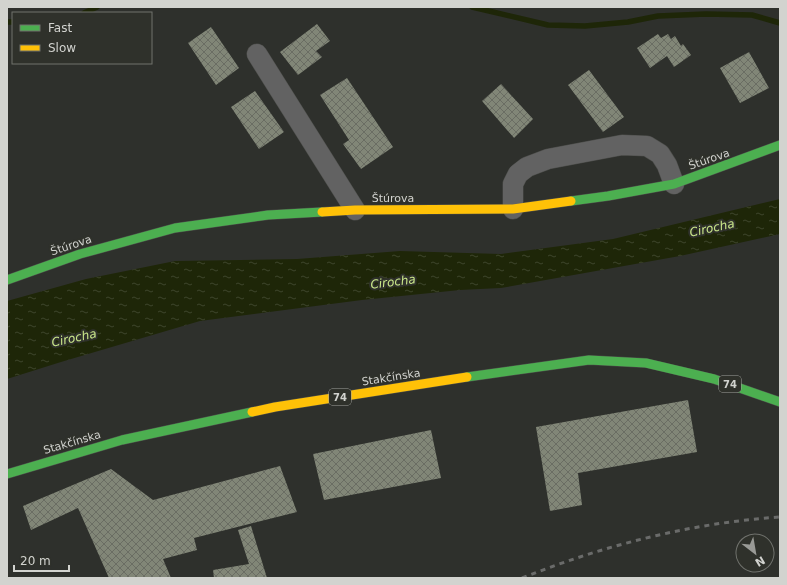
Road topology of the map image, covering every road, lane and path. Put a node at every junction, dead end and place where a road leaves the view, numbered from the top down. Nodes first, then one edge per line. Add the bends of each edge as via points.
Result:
1 (257, 54) dead end
2 (780, 145) edge
3 (674, 184) junction
4 (513, 209) junction
5 (355, 210) junction
6 (7, 280) edge
7 (780, 402) edge
8 (7, 474) edge

1 - 5 street
2 - 3 street, Štúrova
3 - 4 street, Štúrova
3 - 4 street via 660,154 647,146 622,145 548,159 527,167 518,174 513,184
4 - 5 street, Štúrova
5 - 6 street, Štúrova via 268,215 175,228 80,254
7 - 8 street, Stakčínska / 74 via 714,379 678,370 646,364 589,360 267,409 122,440

